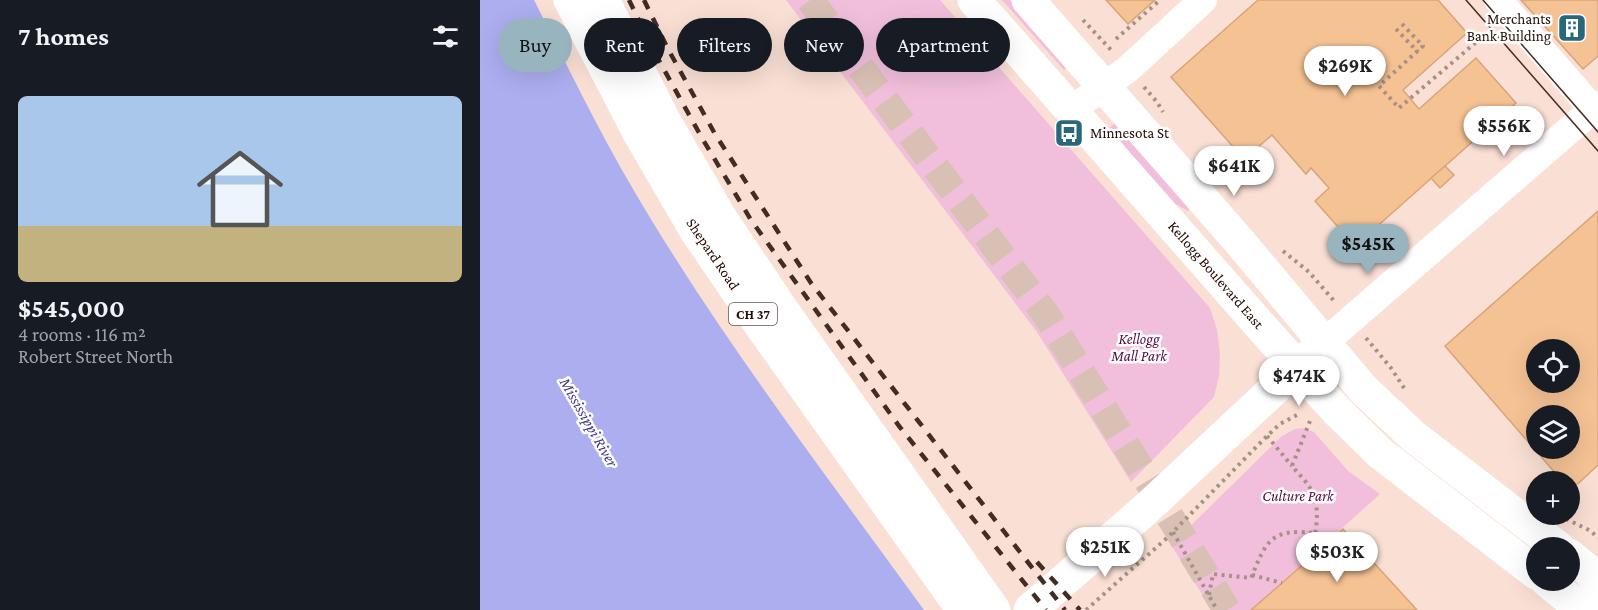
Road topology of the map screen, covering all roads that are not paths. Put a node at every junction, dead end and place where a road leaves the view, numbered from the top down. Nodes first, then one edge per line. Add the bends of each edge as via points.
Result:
1 (570, 0) edge
2 (603, 0) edge
3 (974, 0) edge
4 (1028, 0) edge
5 (1203, 0) edge
6 (1498, 0) edge
7 (1112, 72) junction
8 (1071, 110) junction
9 (1596, 110) edge
10 (1325, 342) junction
11 (1298, 368) junction
12 (1545, 537) edge
13 (1580, 564) edge
14 (1526, 565) edge
15 (1598, 584) edge
16 (1559, 591) edge
17 (1598, 605) edge
18 (963, 610) edge
19 (994, 610) edge
20 (1030, 610) edge

1 - 18 main road, Shepard Road / CH 37 via 639,133 696,231
2 - 19 main road, Shepard Road / CH 37 via 664,120 720,217
3 - 8 main road, Kellogg Boulevard East
4 - 7 main road
5 - 7 street via 1137,62
6 - 9 street
7 - 8 street
7 - 10 main road
8 - 11 main road, Kellogg Boulevard East
9 - 10 street
10 - 11 main road
10 - 12 main road via 1363,389 1413,436
11 - 14 main road, Kellogg Boulevard East via 1380,453
11 - 20 main road
13 - 15 main road
16 - 17 main road via 1574,603

